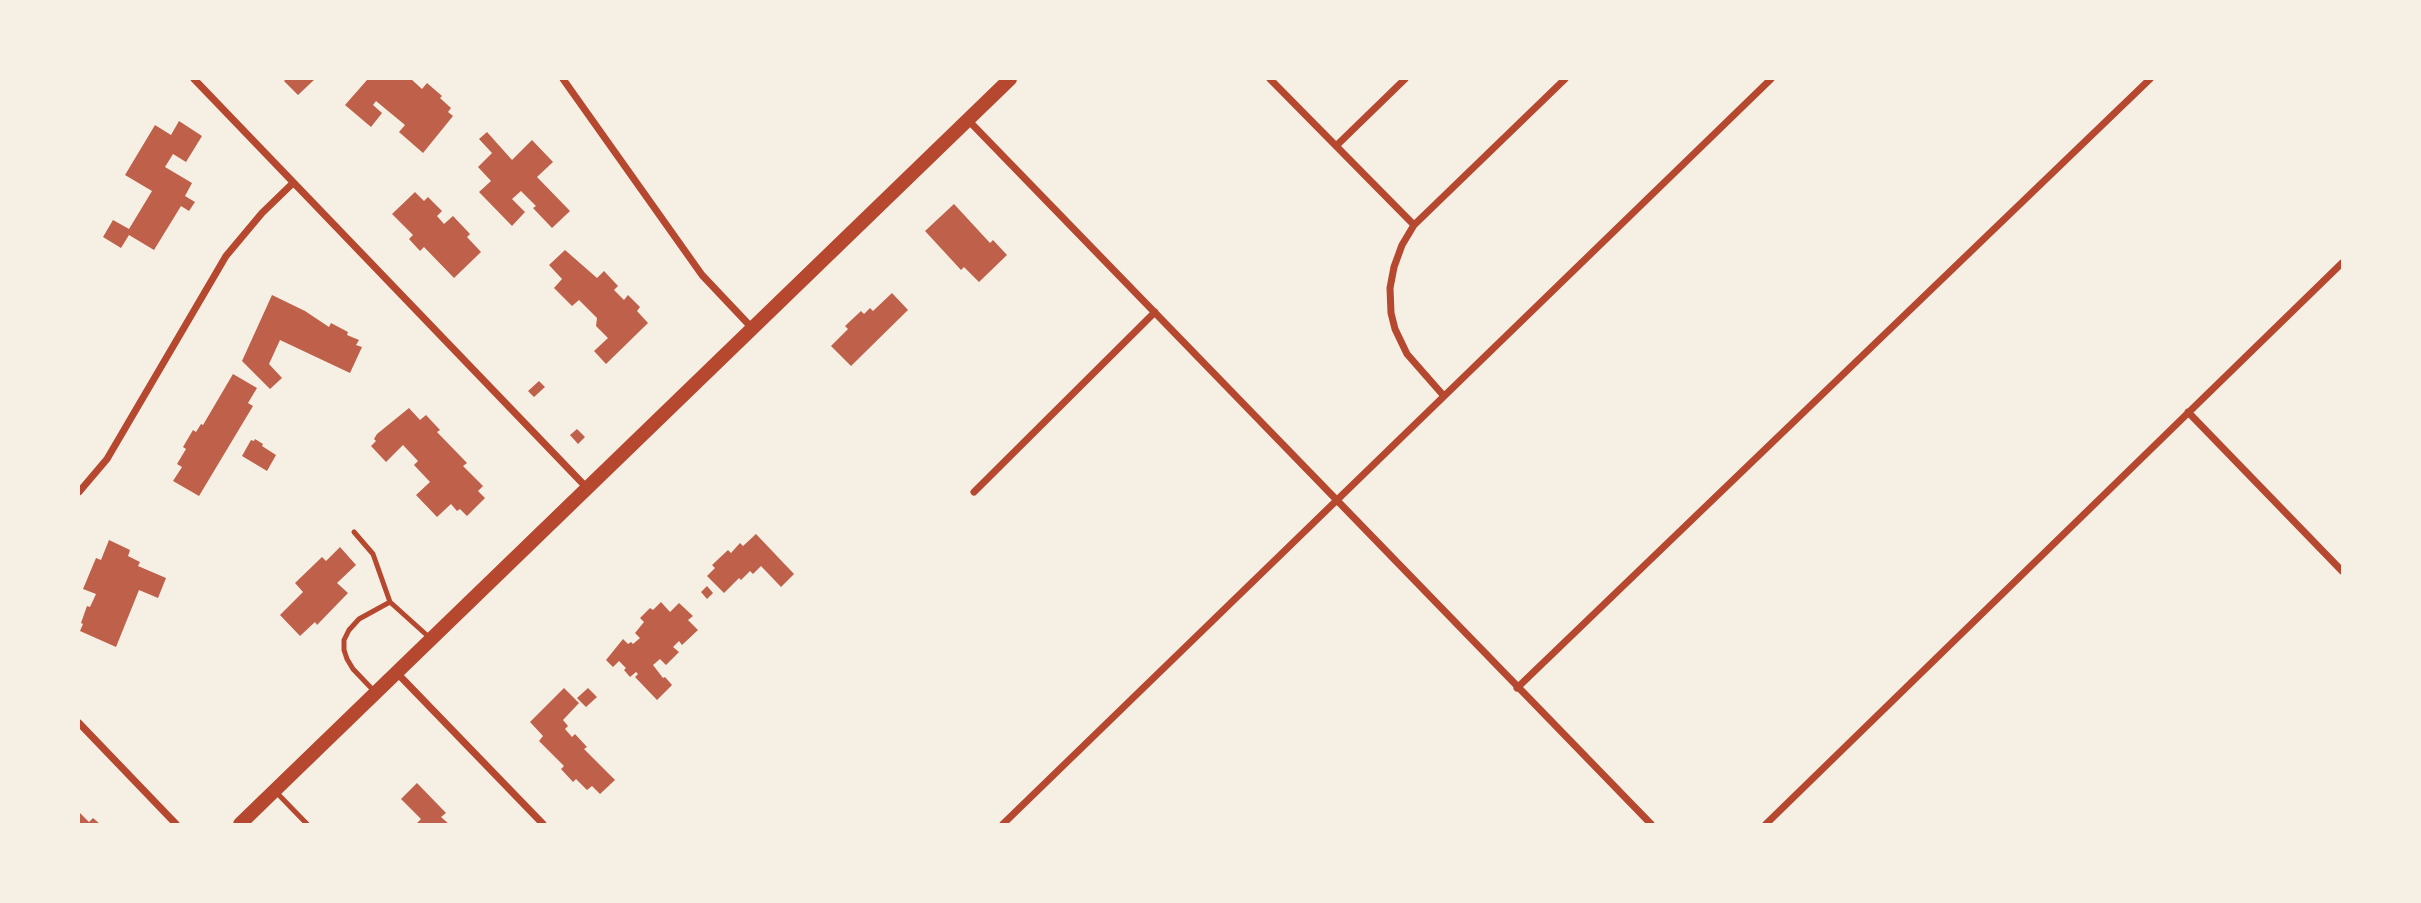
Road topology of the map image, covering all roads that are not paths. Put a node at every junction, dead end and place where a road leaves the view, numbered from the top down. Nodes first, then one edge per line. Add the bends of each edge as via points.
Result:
1 (194, 79) edge
2 (564, 79) edge
3 (1010, 79) edge
4 (1270, 79) edge
5 (1405, 79) edge
6 (1565, 79) edge
7 (1771, 79) edge
8 (2150, 79) edge
9 (968, 120) junction
10 (1336, 146) junction
11 (293, 183) junction
12 (1414, 225) junction
13 (2342, 263) edge
14 (1155, 312) junction
15 (753, 328) junction
16 (1443, 395) junction
17 (2188, 412) junction
18 (588, 489) junction
19 (79, 492) edge
20 (974, 492) dead end
21 (1338, 502) junction
22 (354, 532) dead end
23 (2342, 571) edge
24 (390, 602) junction
25 (431, 640) junction
26 (397, 673) junction
27 (1517, 688) junction
28 (376, 693) junction
29 (79, 723) edge
30 (275, 791) junction
31 (176, 824) edge
32 (240, 824) edge
33 (307, 824) edge
34 (544, 824) edge
35 (1003, 824) edge
36 (1651, 824) edge
37 (1766, 824) edge

1 - 11 street
2 - 15 street via 702,275
3 - 9 main road
4 - 10 street
5 - 10 street
6 - 12 street
7 - 16 street
8 - 27 street
9 - 14 street
9 - 15 main road
10 - 12 street
11 - 18 street
11 - 19 street via 226,256 107,459
12 - 16 street via 1394,267 1391,313 1406,354
13 - 17 street
14 - 20 street
14 - 21 street
15 - 18 main road
16 - 21 street
17 - 23 street
17 - 37 street
18 - 25 main road
21 - 27 street
21 - 35 street
22 - 24 lane via 373,554
24 - 25 lane
24 - 28 lane via 359,619 344,640 353,669
25 - 26 main road
26 - 28 main road
26 - 34 street
27 - 36 street
28 - 30 main road
29 - 31 street
30 - 32 main road
30 - 33 lane

